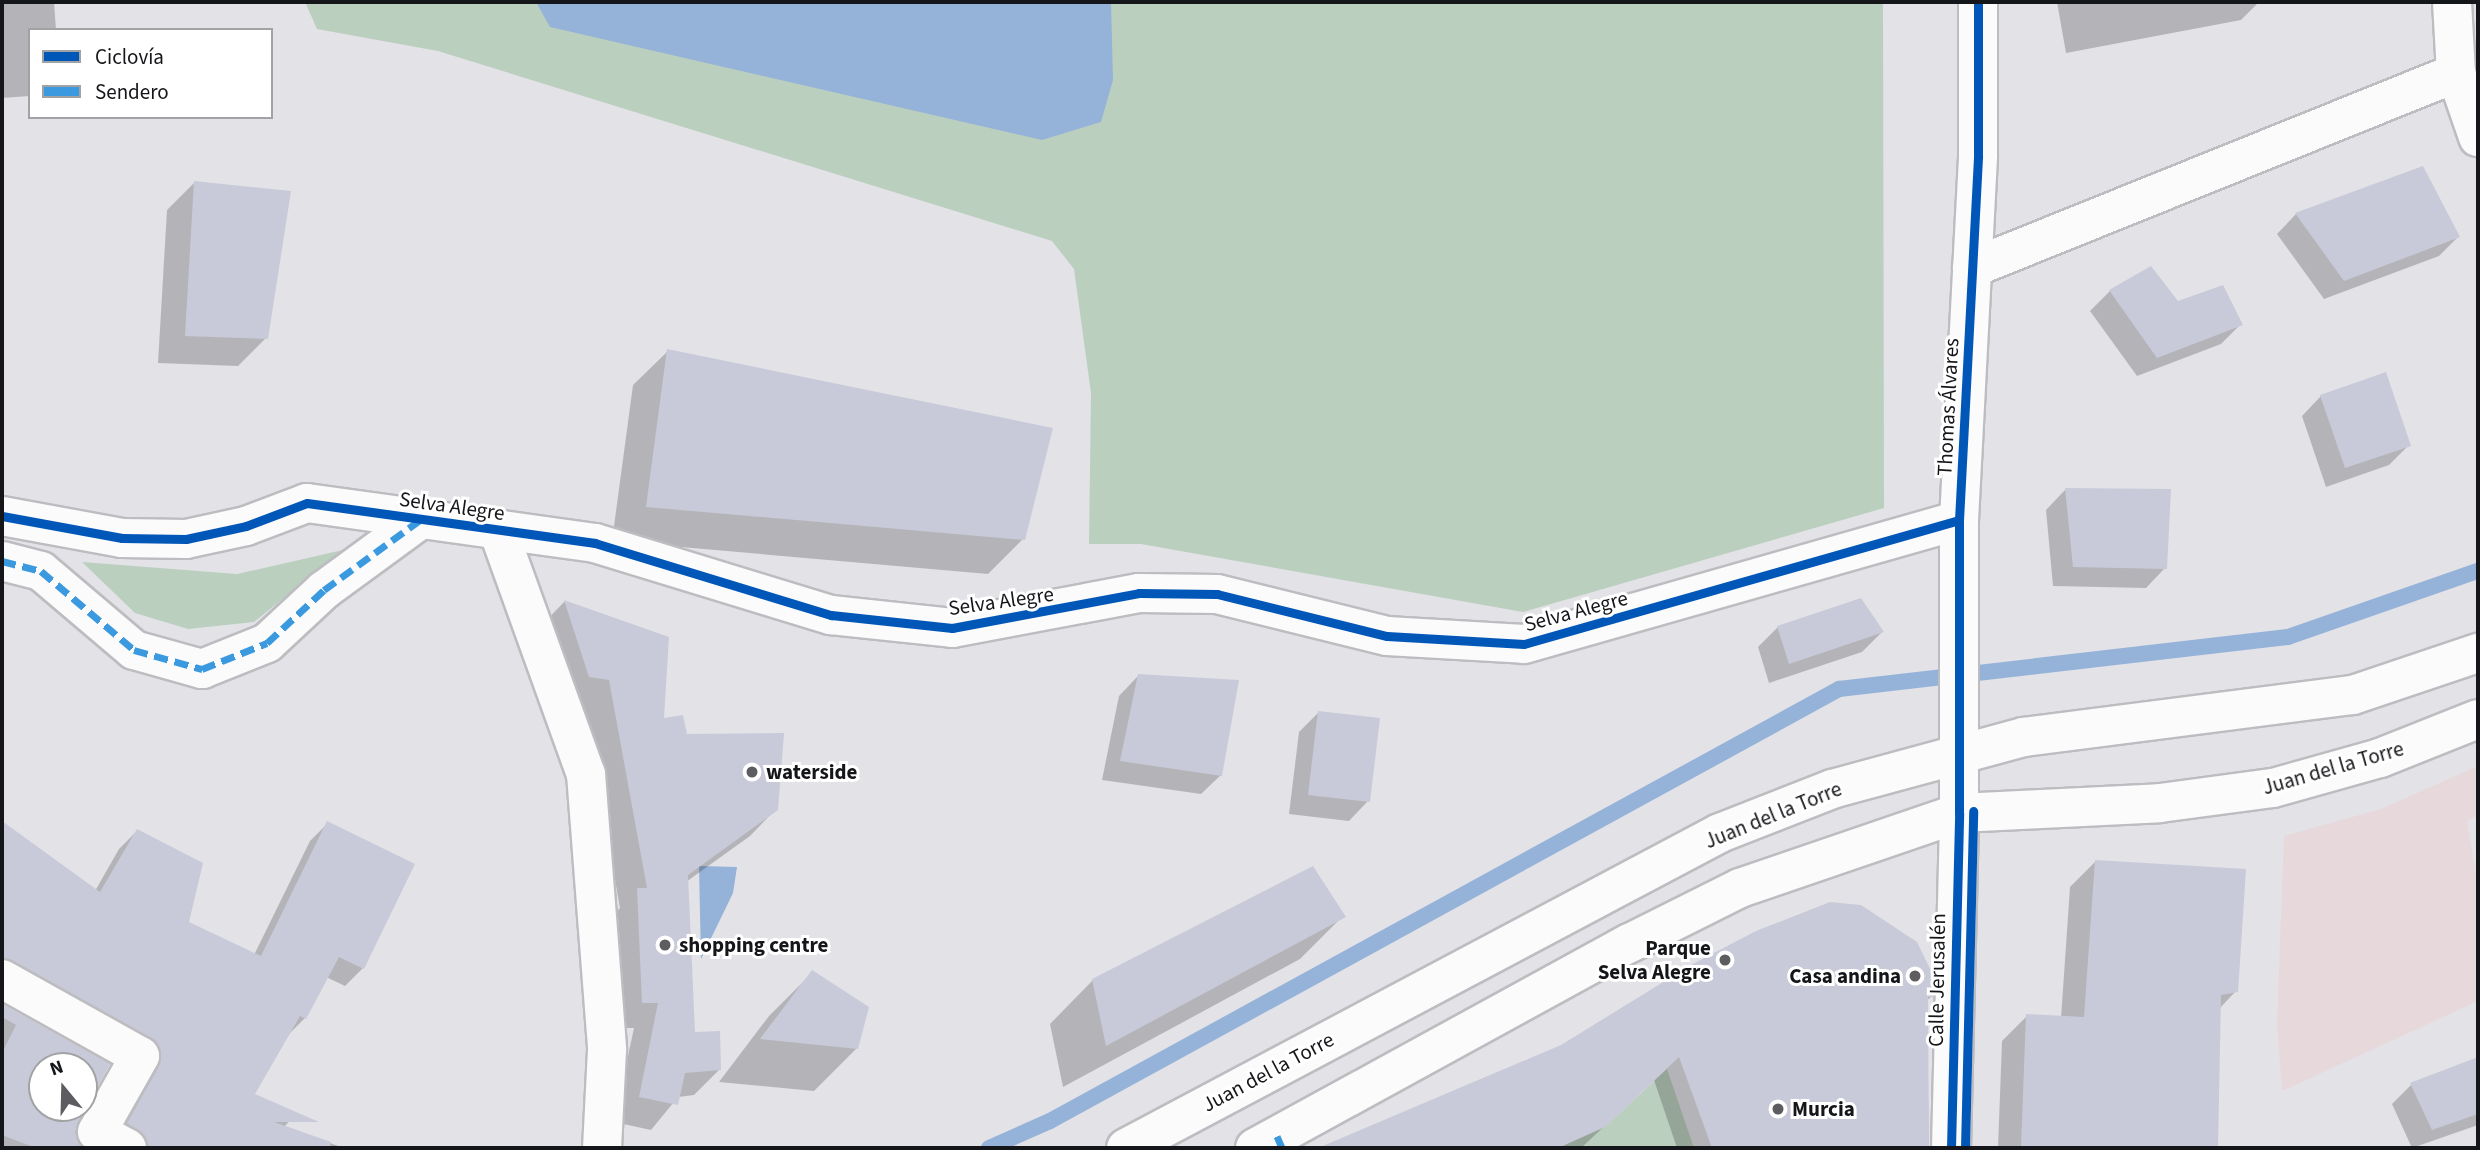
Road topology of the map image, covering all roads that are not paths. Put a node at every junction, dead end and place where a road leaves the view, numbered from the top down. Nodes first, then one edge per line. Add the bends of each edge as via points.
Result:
1 (1978, 2) edge
2 (2452, 2) edge
3 (2456, 73) junction
4 (2478, 137) edge
5 (1972, 268) junction
6 (2, 516) edge
7 (421, 519) junction
8 (1959, 520) junction
9 (498, 530) junction
10 (2, 561) edge
11 (2478, 653) edge
12 (2478, 719) edge
13 (1958, 752) junction
14 (1959, 813) junction
15 (2, 979) edge
16 (1271, 1144) edge
17 (127, 1148) edge
18 (602, 1148) edge
19 (1126, 1148) edge
20 (1951, 1148) edge

1 - 5 street, Thomas Álvares
2 - 3 street
3 - 4 street
3 - 5 street
5 - 8 street, Thomas Álvares
6 - 7 street, Selva Alegre via 122,538 186,539 246,526 307,503
7 - 9 street, Selva Alegre
7 - 10 street via 324,590 267,643 202,669 134,650 41,571
8 - 9 street, Selva Alegre via 1524,644 1388,636 1217,594 1139,593 952,628 831,615 595,543
8 - 13 street, Thomas Álvares
9 - 18 street via 586,774 607,1050
11 - 13 street, Juan del la Torre via 2353,695 2133,721
12 - 14 street, Juan del la Torre via 2380,758 2273,788 2160,803
13 - 14 street, Thomas Álvares
13 - 19 street, Juan del la Torre via 1832,789 1720,833
14 - 16 street, Juan del la Torre via 1740,888 1630,943
14 - 20 street, Calle Jerusalén
15 - 17 street via 140,1056 97,1132

